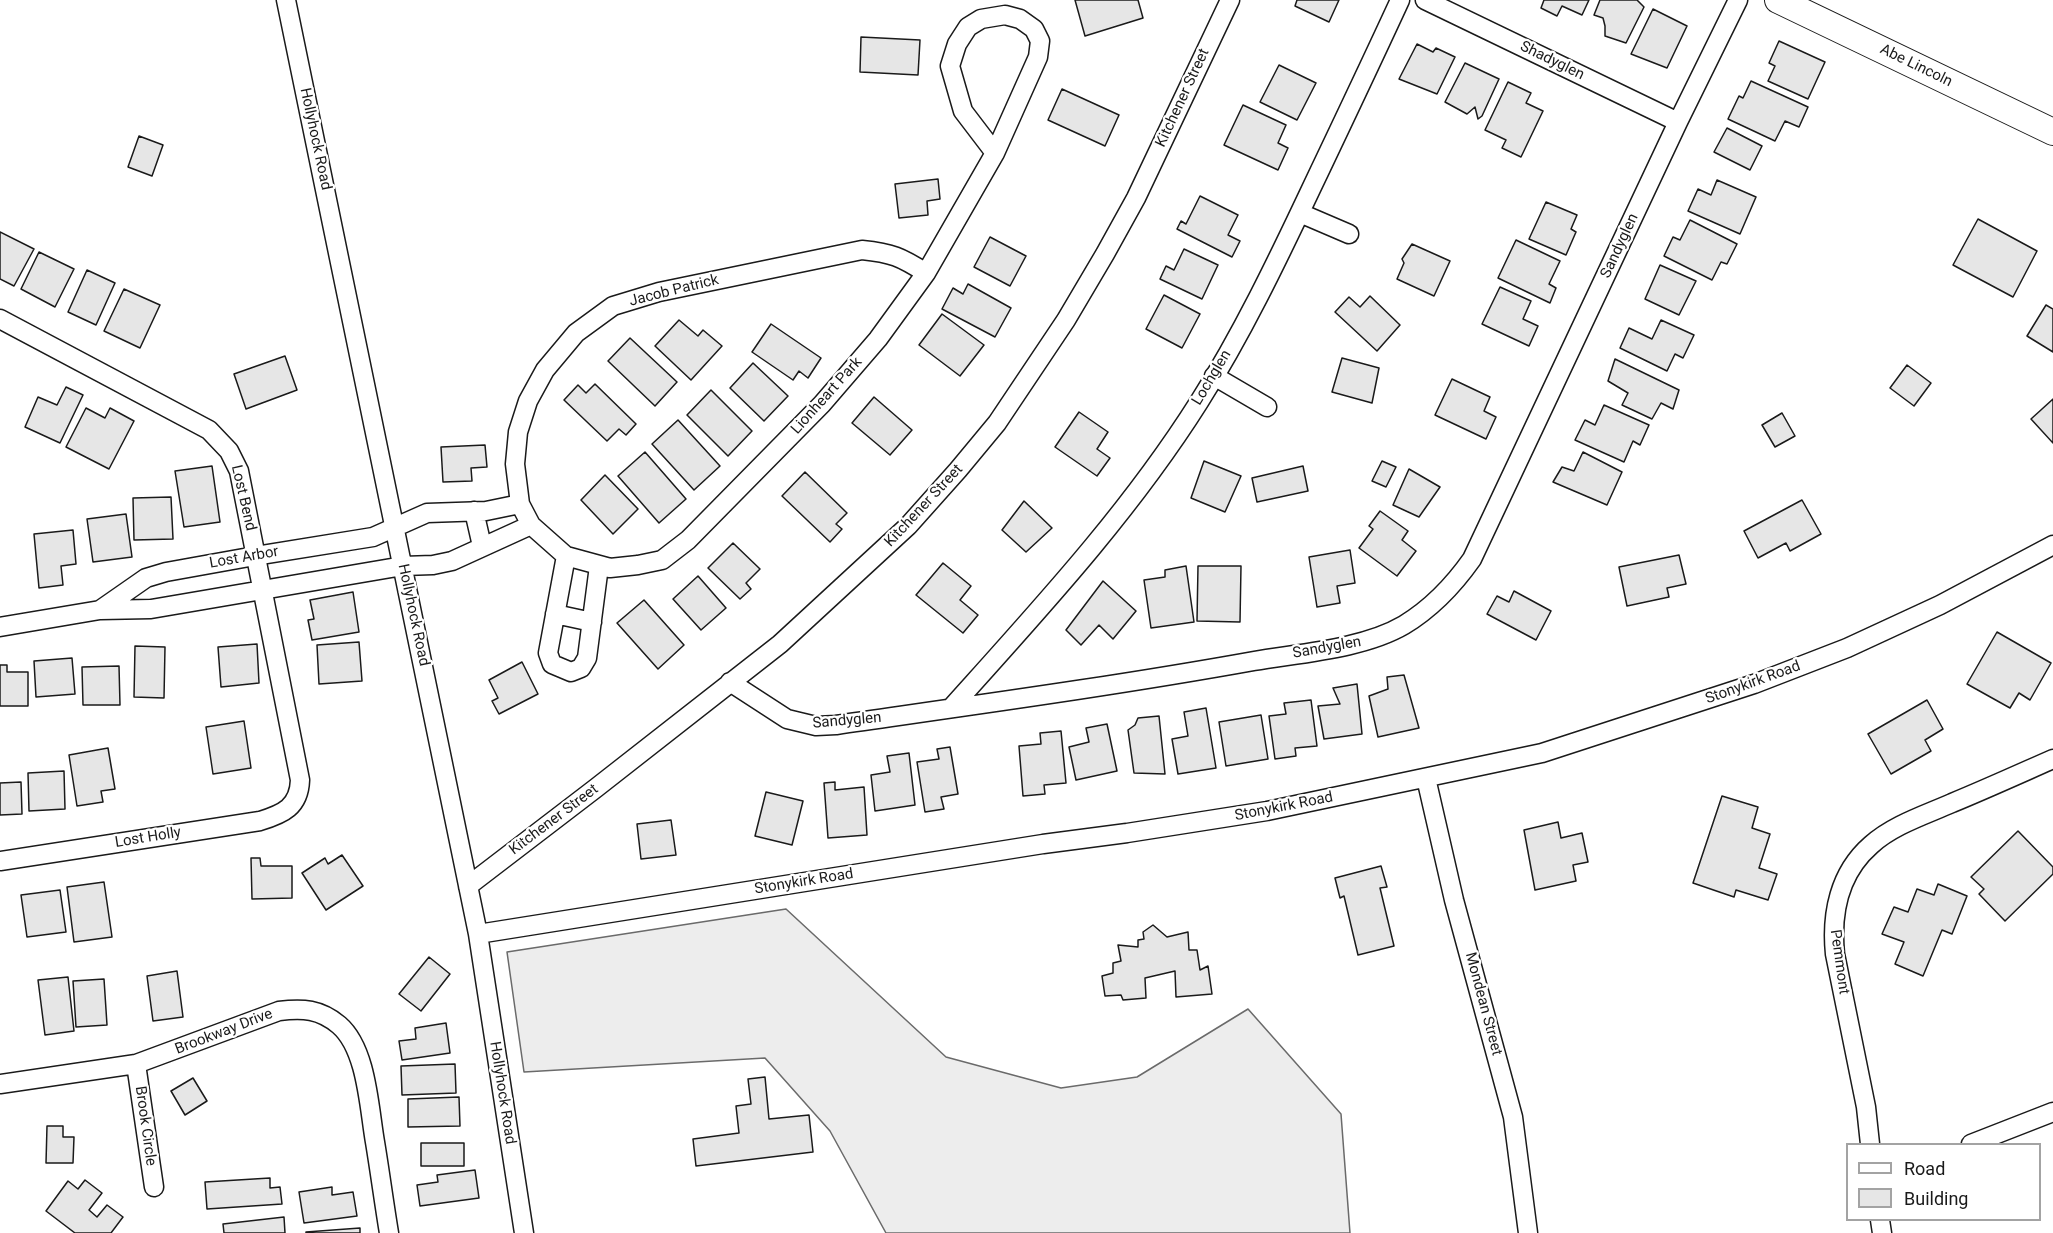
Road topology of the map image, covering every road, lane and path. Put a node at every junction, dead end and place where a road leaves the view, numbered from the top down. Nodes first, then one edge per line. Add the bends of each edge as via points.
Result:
1 (286, 0) edge
2 (1230, 0) edge
3 (1400, 0) edge
4 (1425, 0) edge
5 (1738, 0) edge
6 (1778, 0) edge
7 (1678, 122) junction
8 (2053, 132) edge
9 (995, 153) junction
10 (1300, 213) junction
11 (1349, 234) dead end
12 (926, 273) junction
13 (0, 319) edge
14 (1214, 376) junction
15 (1267, 407) dead end
16 (520, 504) junction
17 (474, 511) junction
18 (531, 525) junction
19 (395, 526) junction
20 (2053, 545) edge
21 (482, 546) junction
22 (255, 556) junction
23 (566, 556) junction
24 (403, 566) junction
25 (599, 566) junction
26 (262, 590) junction
27 (100, 610) junction
28 (555, 614) junction
29 (592, 622) junction
30 (0, 627) edge
31 (730, 682) junction
32 (951, 708) junction
33 (2053, 759) edge
34 (1426, 778) junction
35 (292, 805) joint
36 (0, 861) edge
37 (468, 886) junction
38 (478, 934) junction
39 (136, 1064) junction
40 (0, 1084) edge
41 (2053, 1112) edge
42 (1870, 1143) edge
43 (1974, 1143) edge
44 (154, 1187) dead end
45 (389, 1233) edge
46 (524, 1233) edge
47 (1528, 1233) edge

1 - 19 street, Hollyhock Road
2 - 31 street, Kitchener Street via 1136,198 1065,320 997,423 908,526 780,644
3 - 10 street, Lochglen
4 - 7 street, Shadyglen
5 - 7 street, Sandyglen
6 - 8 street, Abe Lincoln
7 - 32 street, Sandyglen via 1481,542 1461,575 1435,603 1403,626 1368,641
9 - 9 street, Lionheart Park via 963,111 950,66 968,27 981,19 1005,15 1034,28 1040,41 1038,57
9 - 12 street, Lionheart Park
10 - 11 street
10 - 14 street, Lochglen
12 - 16 street, Jacob Patrick via 887,253 862,250 659,292 613,306 576,333 544,370 528,401 518,432 515,464
12 - 25 street, Lionheart Park via 878,339 822,404 688,540 662,560 610,568
13 - 22 street, Lost Bend via 209,430 230,451 239,471
14 - 15 street
14 - 32 street, Lochglen via 1142,484
16 - 17 street
16 - 18 street, Jacob Patrick
17 - 19 street via 427,513
17 - 21 street
18 - 21 street
18 - 23 street, Lionheart Park
19 - 22 street, Lost Arbor via 373,537
19 - 24 street, Hollyhock Road
20 - 34 street, Stonykirk Road via 1940,605 1755,684 1542,753
21 - 24 street via 452,561
22 - 26 street, Lost Bend
22 - 27 street, Lost Arbor via 146,578
23 - 25 street, Lionheart Park
23 - 28 street
24 - 26 street, Lost Arbor
24 - 37 street, Hollyhock Road
25 - 29 street
26 - 27 street, Lost Arbor via 151,609
26 - 35 street, Lost Bend via 300,780 300,790
27 - 30 street, Lost Arbor
28 - 29 street
28 - 29 street via 548,653 552,663 571,672 581,668 587,658
31 - 32 street, Sandyglen via 787,719 816,726
31 - 37 street, Kitchener Street
33 - 42 street, Pemmont via 1902,825 1870,845 1848,873 1838,895 1832,930
34 - 38 street, Stonykirk Road via 1267,811
34 - 47 street, Mondean Street via 1513,1117
35 - 36 street, Lost Holly via 280,815 260,821
37 - 38 street, Hollyhock Road
38 - 46 street, Hollyhock Road
39 - 40 street, Brookway Drive
39 - 44 street, Brook Circle
39 - 45 street, Brookway Drive via 279,1011 302,1008 340,1026 354,1044 363,1071
41 - 43 street

